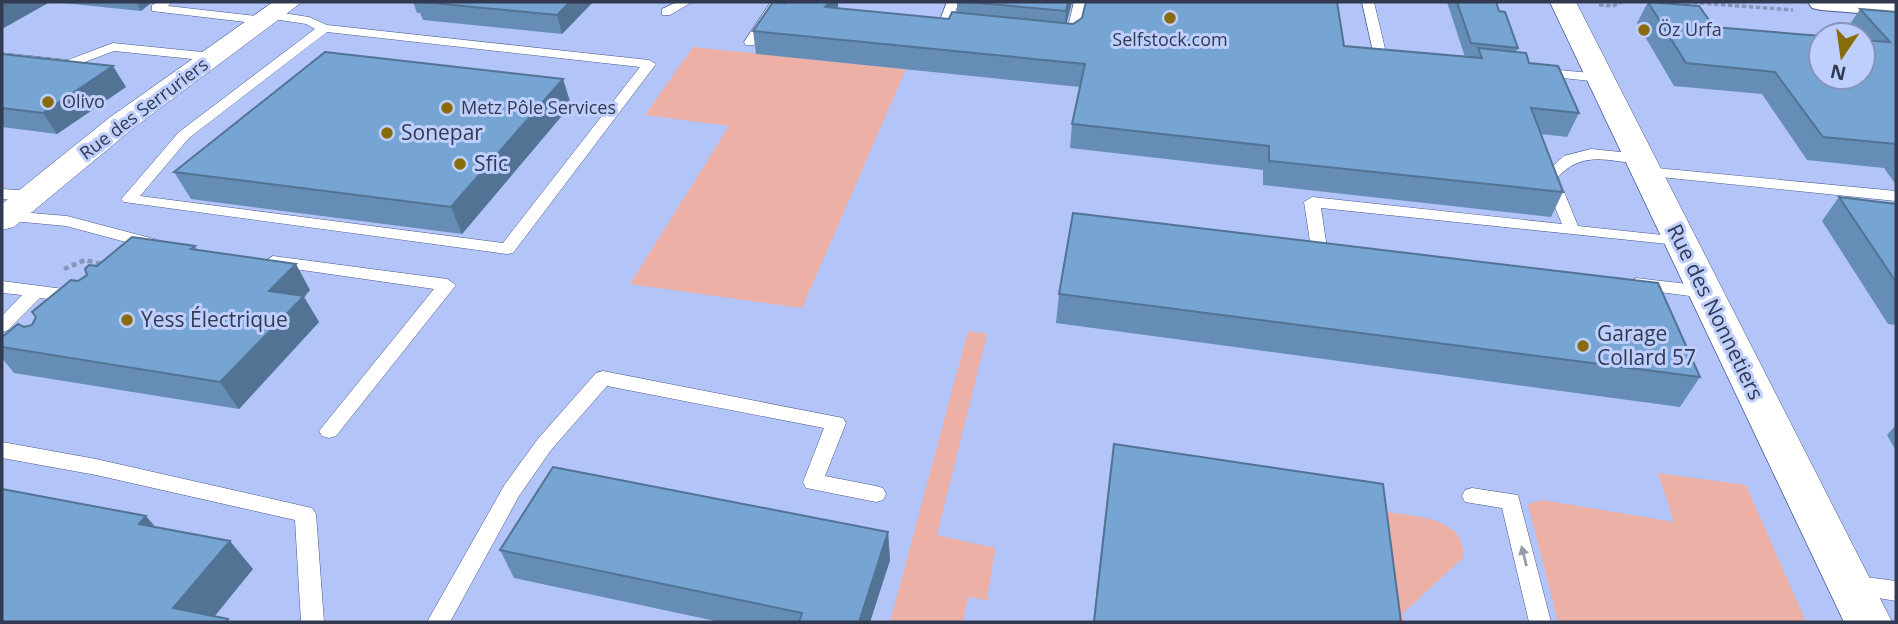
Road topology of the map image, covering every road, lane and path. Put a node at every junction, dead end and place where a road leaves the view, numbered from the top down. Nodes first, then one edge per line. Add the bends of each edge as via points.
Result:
1 (166, 2) edge
2 (686, 2) edge
3 (777, 2) edge
4 (953, 2) edge
5 (1080, 2) edge
6 (1368, 2) edge
7 (1563, 2) edge
8 (1821, 2) edge
9 (274, 12) edge
10 (666, 12) dead end
11 (1890, 12) edge
12 (324, 28) junction
13 (968, 30) edge
14 (1045, 37) edge
15 (750, 41) edge
16 (2, 57) edge
17 (212, 57) junction
18 (1408, 59) edge
19 (1518, 70) edge
20 (1601, 78) junction
21 (1643, 165) junction
22 (1896, 196) edge
23 (4, 210) edge
24 (1572, 230) junction
25 (1681, 242) junction
26 (172, 247) edge
27 (1319, 248) edge
28 (254, 258) edge
29 (1623, 283) edge
30 (2, 287) edge
31 (36, 291) junction
32 (1706, 292) junction
33 (96, 299) edge
34 (6, 322) edge
35 (28, 331) edge
36 (329, 431) dead end
37 (2, 450) edge
38 (876, 494) dead end
39 (1472, 496) dead end
40 (1849, 584) junction
41 (1896, 591) edge
42 (313, 622) edge
43 (438, 622) edge
44 (1540, 622) edge
45 (1868, 622) edge

1 - 9 lane via 156,8
2 - 10 lane
3 - 15 lane
4 - 13 lane via 943,28
5 - 14 lane via 1071,40
6 - 18 lane via 1380,56
7 - 20 street, Rue des Nonnetiers
8 - 11 street
9 - 12 lane
9 - 17 street, Rue des Serruriers
12 - 12 lane via 184,135 129,199 508,249 649,64
16 - 17 lane via 69,64 113,47
17 - 23 street, Rue des Serruriers via 31,196
19 - 20 lane
20 - 21 street, Rue des Nonnetiers
21 - 22 lane
21 - 24 lane via 1586,153 1562,161 1550,176
21 - 25 street, Rue des Nonnetiers
23 - 26 lane
24 - 25 lane
24 - 27 lane via 1312,202
25 - 32 street, Rue des Nonnetiers
28 - 36 lane via 447,285
29 - 32 lane
30 - 31 lane
31 - 33 lane
31 - 34 lane
32 - 40 street, Rue des Nonnetiers
34 - 35 lane
37 - 42 lane via 304,514
38 - 43 lane via 813,482 836,423 603,378 544,445 512,490
44 -> 39 lane via 1511,501
40 - 41 lane
40 - 45 street, Rue des Nonnetiers

